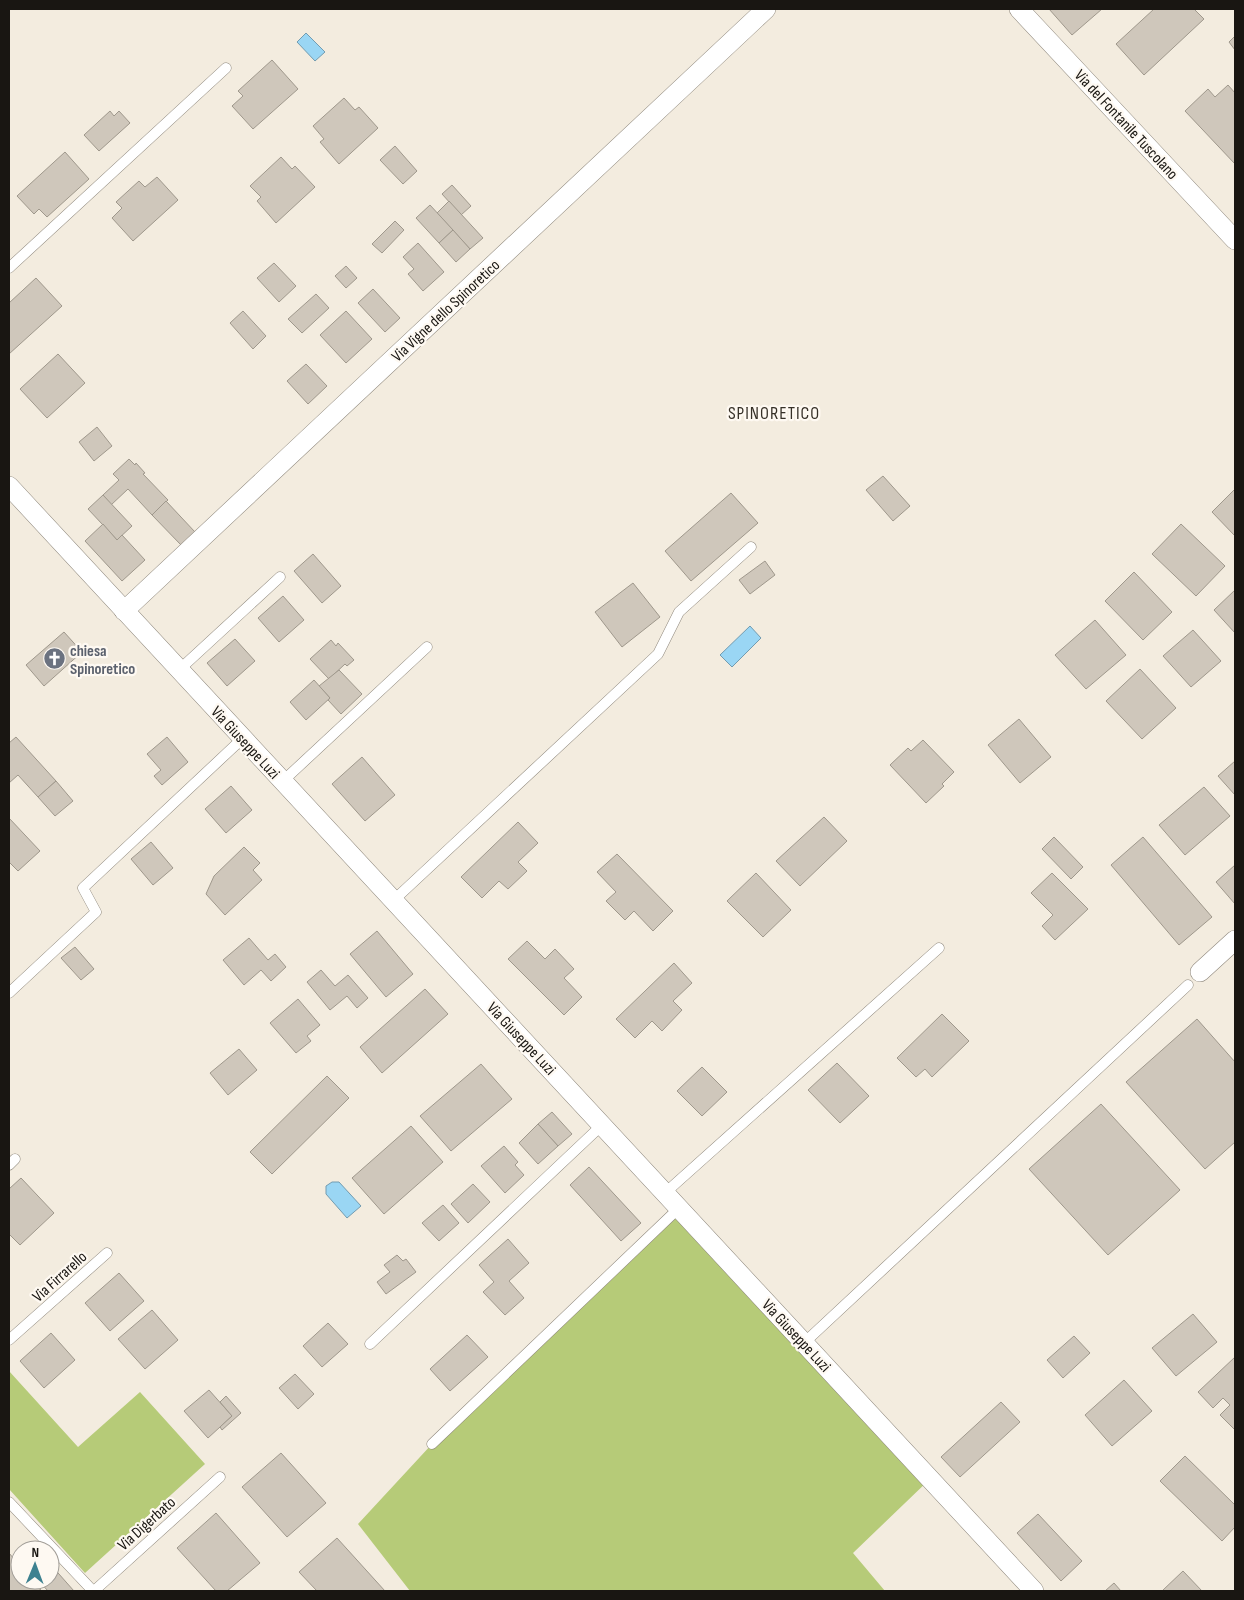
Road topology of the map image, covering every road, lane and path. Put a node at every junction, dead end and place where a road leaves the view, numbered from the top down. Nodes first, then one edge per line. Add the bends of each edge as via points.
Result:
1 (766, 9) edge
2 (1019, 9) edge
3 (226, 68) dead end
4 (1235, 240) edge
5 (9, 268) edge
6 (9, 486) edge
7 (751, 547) dead end
8 (280, 577) dead end
9 (124, 611) junction
10 (427, 648) dead end
11 (179, 670) junction
12 (243, 738) junction
13 (283, 781) junction
14 (394, 900) junction
15 (1235, 940) edge
16 (939, 948) dead end
17 (1194, 978) joint
18 (9, 993) edge
19 (602, 1125) junction
20 (665, 1193) junction
21 (678, 1208) junction
22 (107, 1253) dead end
23 (9, 1340) edge
24 (804, 1343) junction
25 (370, 1344) dead end
26 (432, 1444) dead end
27 (220, 1477) dead end
28 (9, 1502) edge
29 (93, 1591) edge
30 (1034, 1591) edge

1 - 9 street, Via Vigne dello Spinoretico
2 - 4 street, Via del Fontanile Tuscolano
3 - 5 lane
6 - 9 street, Via Giuseppe Luzi
7 - 14 lane via 679,612 658,654
8 - 11 lane
9 - 11 street, Via Giuseppe Luzi
10 - 13 lane
11 - 12 street, Via Giuseppe Luzi
12 - 13 street, Via Giuseppe Luzi
12 - 18 lane via 83,888 96,912
13 - 14 street, Via Giuseppe Luzi
14 - 19 street, Via Giuseppe Luzi
15 - 17 street
16 - 20 lane
17 - 24 lane
19 - 20 street, Via Giuseppe Luzi
19 - 25 lane
20 - 21 street, Via Giuseppe Luzi
21 - 24 street, Via Giuseppe Luzi
21 - 26 lane
22 - 23 lane, Via Firrarello
24 - 30 street, Via Giuseppe Luzi
27 - 29 lane, Via Digerbato
28 - 29 lane

